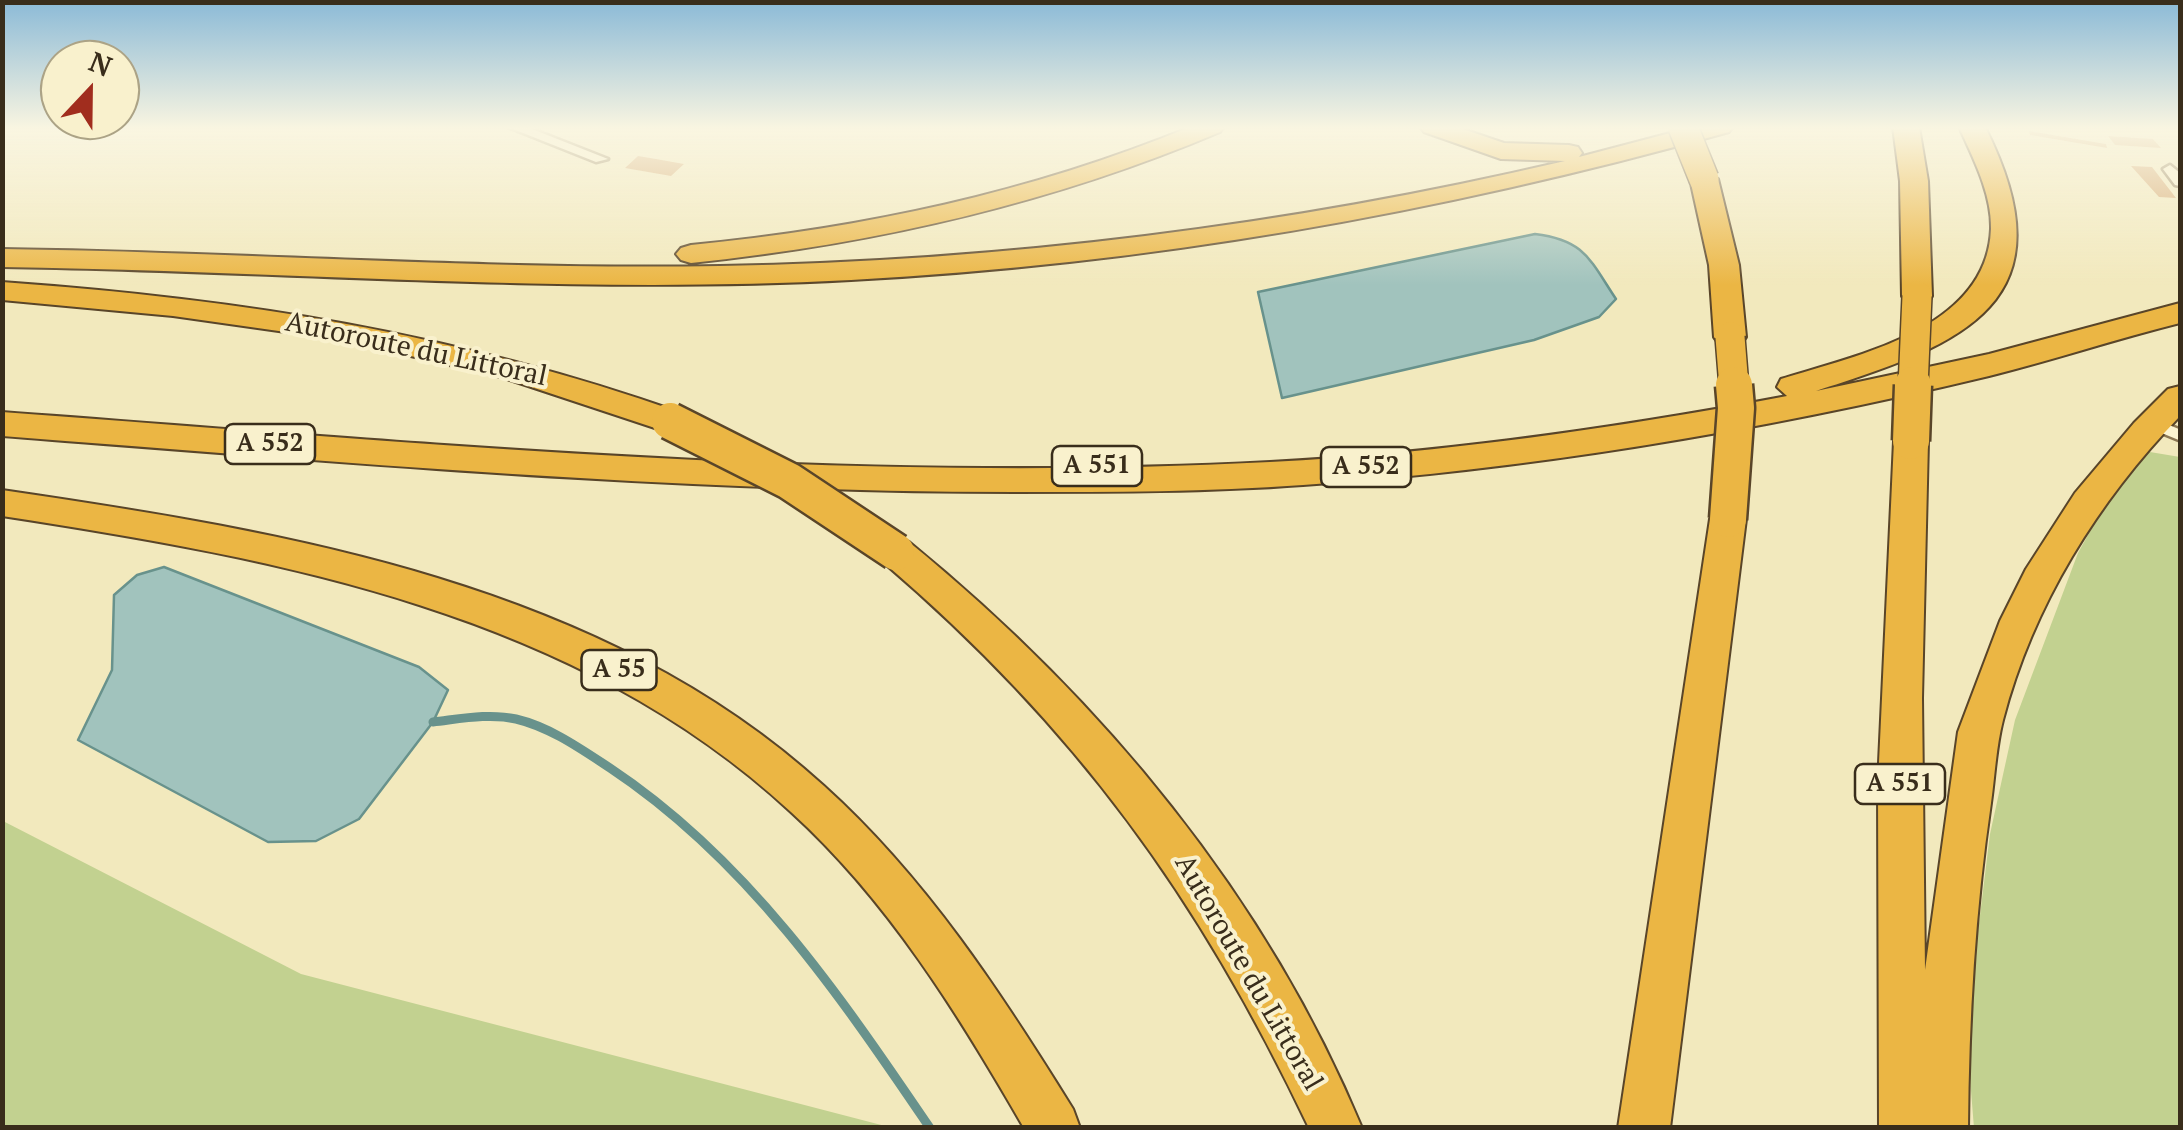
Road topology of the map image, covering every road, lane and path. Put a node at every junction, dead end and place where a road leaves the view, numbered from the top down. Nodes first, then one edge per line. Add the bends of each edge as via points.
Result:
1 (1069, 180) edge
2 (1518, 180) edge
3 (1704, 180) edge
4 (1914, 180) edge
5 (1995, 180) edge
6 (2, 258) edge
7 (122, 260) junction
8 (2, 292) edge
9 (2180, 312) edge
10 (2171, 418) edge
11 (2, 424) edge
12 (537, 463) junction
13 (2, 503) edge
14 (1054, 1128) edge
15 (1336, 1128) edge
16 (1644, 1128) edge
17 (1906, 1128) edge
18 (1942, 1128) edge

1 - 7 highway via 888,227 697,254 522,262
2 - 7 highway via 1304,226 983,263 550,275
3 - 16 highway, bridge via 1724,265 1736,408 1728,518
4 - 17 highway, A 551, bridge via 1916,296 1901,620
5 - 12 highway, A 551 via 2006,230 2002,260 1982,295 1955,320 1920,342 1791,387 1702,407 1532,436 1303,458 1055,467
6 - 7 highway
8 - 15 highway, Autoroute du Littoral, bridge via 174,306 385,337 543,376 670,421 789,481 896,552 1007,648 1141,800 1273,1003
9 - 12 highway, A 552 via 1994,364 1788,409 1547,447 1332,470 954,481
10 - 18 highway via 2102,479 2050,556 1984,714 1944,990
11 - 12 highway, A 552
13 - 14 highway, A 55 via 213,536 467,602 622,672 696,714 804,795 862,854 939,949

